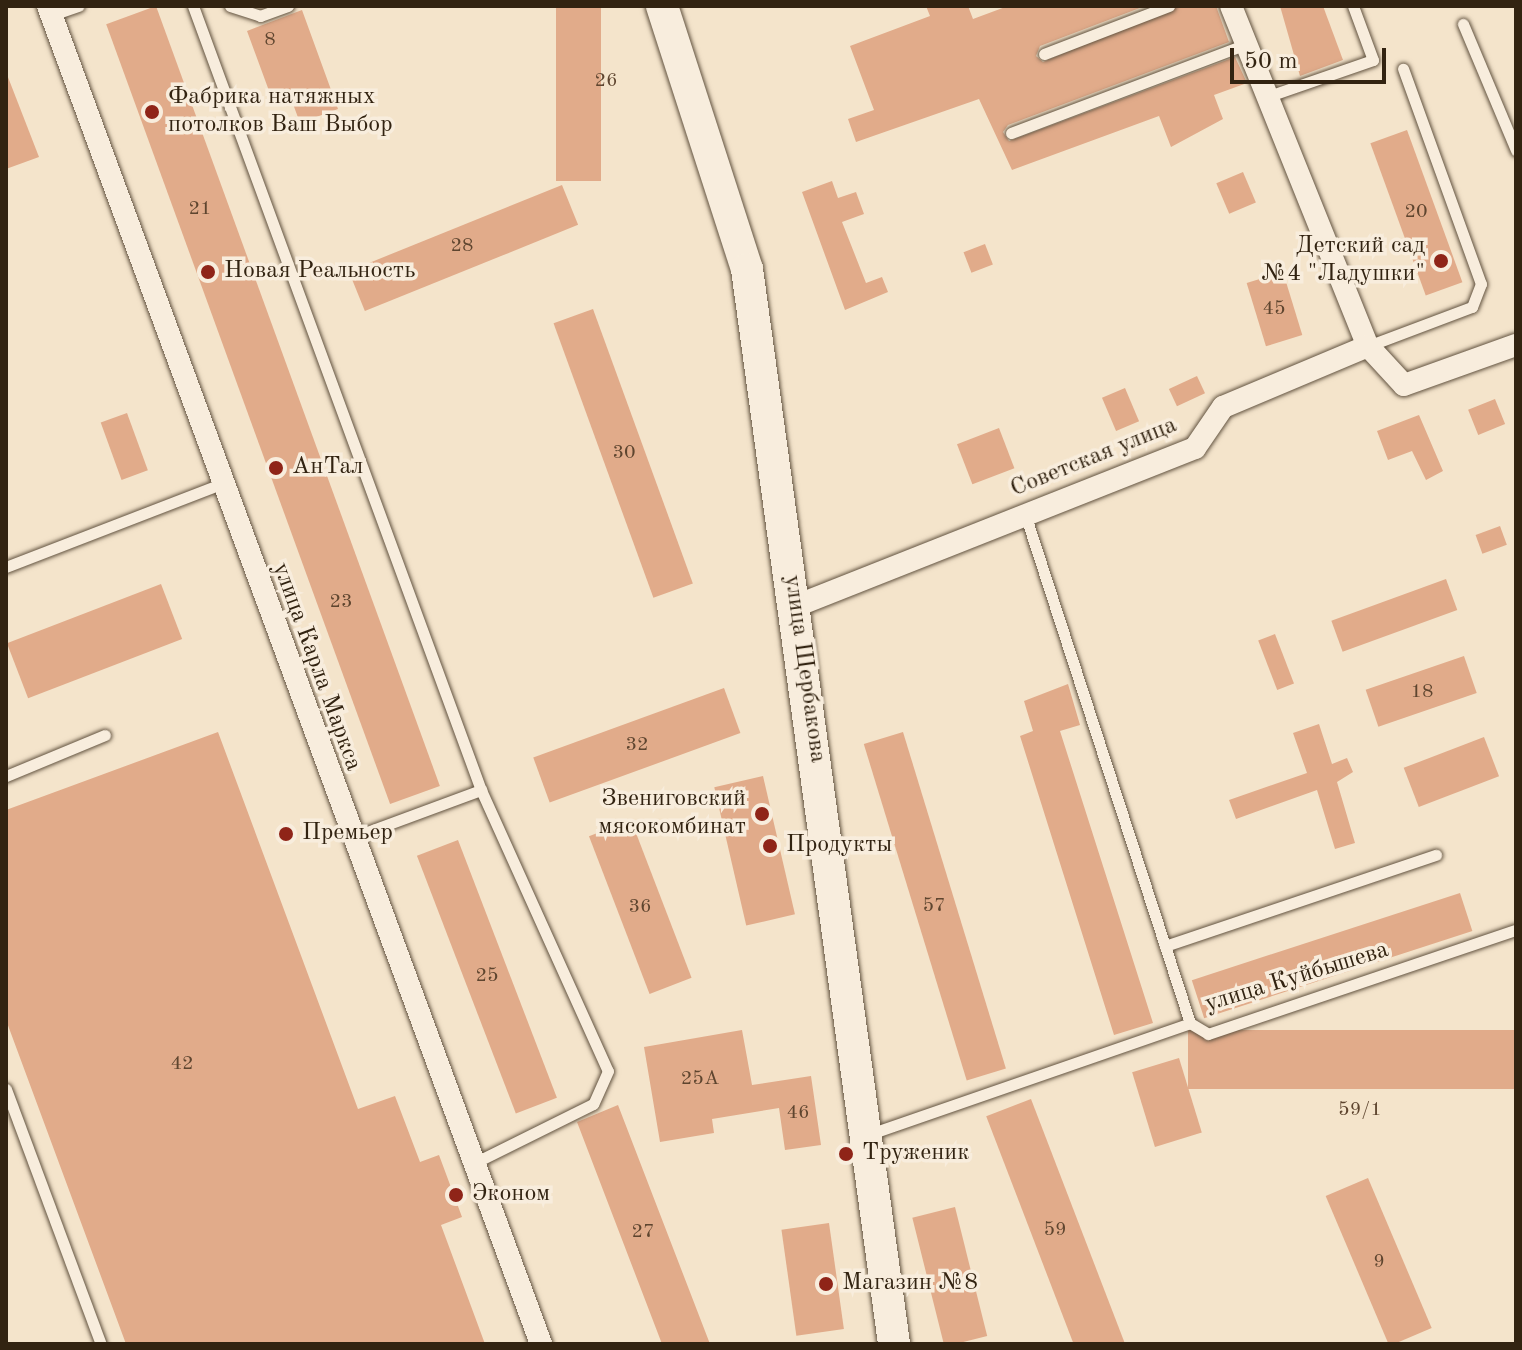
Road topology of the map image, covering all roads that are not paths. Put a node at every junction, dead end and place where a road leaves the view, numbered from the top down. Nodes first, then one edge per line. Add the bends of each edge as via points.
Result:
1 (78, 6) edge
2 (193, 6) edge
3 (230, 6) edge
4 (288, 6) edge
5 (662, 6) edge
6 (1169, 6) edge
7 (1231, 6) edge
8 (1353, 6) edge
9 (50, 11) edge
10 (1463, 24) dead end
11 (1247, 44) junction
12 (1044, 54) dead end
13 (1403, 69) dead end
14 (1269, 96) junction
15 (1011, 133) dead end
16 (1516, 150) edge
17 (1516, 345) edge
18 (1368, 346) junction
19 (221, 484) junction
20 (1025, 513) junction
21 (6, 567) edge
22 (796, 606) junction
23 (105, 735) dead end
24 (6, 776) edge
25 (481, 790) junction
26 (351, 838) junction
27 (1436, 855) dead end
28 (1516, 930) edge
29 (1165, 946) junction
30 (1190, 1023) junction
31 (6, 1089) edge
32 (867, 1135) junction
33 (472, 1164) junction
34 (101, 1344) edge
35 (541, 1344) edge
36 (894, 1344) edge

1 - 9 lane
2 - 25 lane
3 - 4 lane via 260,16
5 - 22 main road, улица Щербакова via 747,269
6 - 12 lane
7 - 11 street
8 - 14 lane via 1373,60
9 - 19 street, улица Карла Маркса
10 - 16 lane
11 - 14 street
11 - 15 lane
13 - 18 lane via 1481,284 1472,307
14 - 18 street
17 - 18 street via 1404,385
18 - 20 street, Советская улица via 1223,407 1195,448
19 - 21 lane
19 - 26 street, улица Карла Маркса
20 - 22 street, Советская улица
20 - 29 lane
22 - 32 main road, улица Щербакова
23 - 24 lane
25 - 26 lane
25 - 33 lane via 608,1071 593,1104
26 - 33 street, улица Карла Маркса
27 - 29 lane
28 - 30 lane, улица Куйбышева via 1208,1034
29 - 30 lane
30 - 32 lane, улица Куйбышева
31 - 34 lane
32 - 36 main road, улица Щербакова
33 - 35 street, улица Карла Маркса

